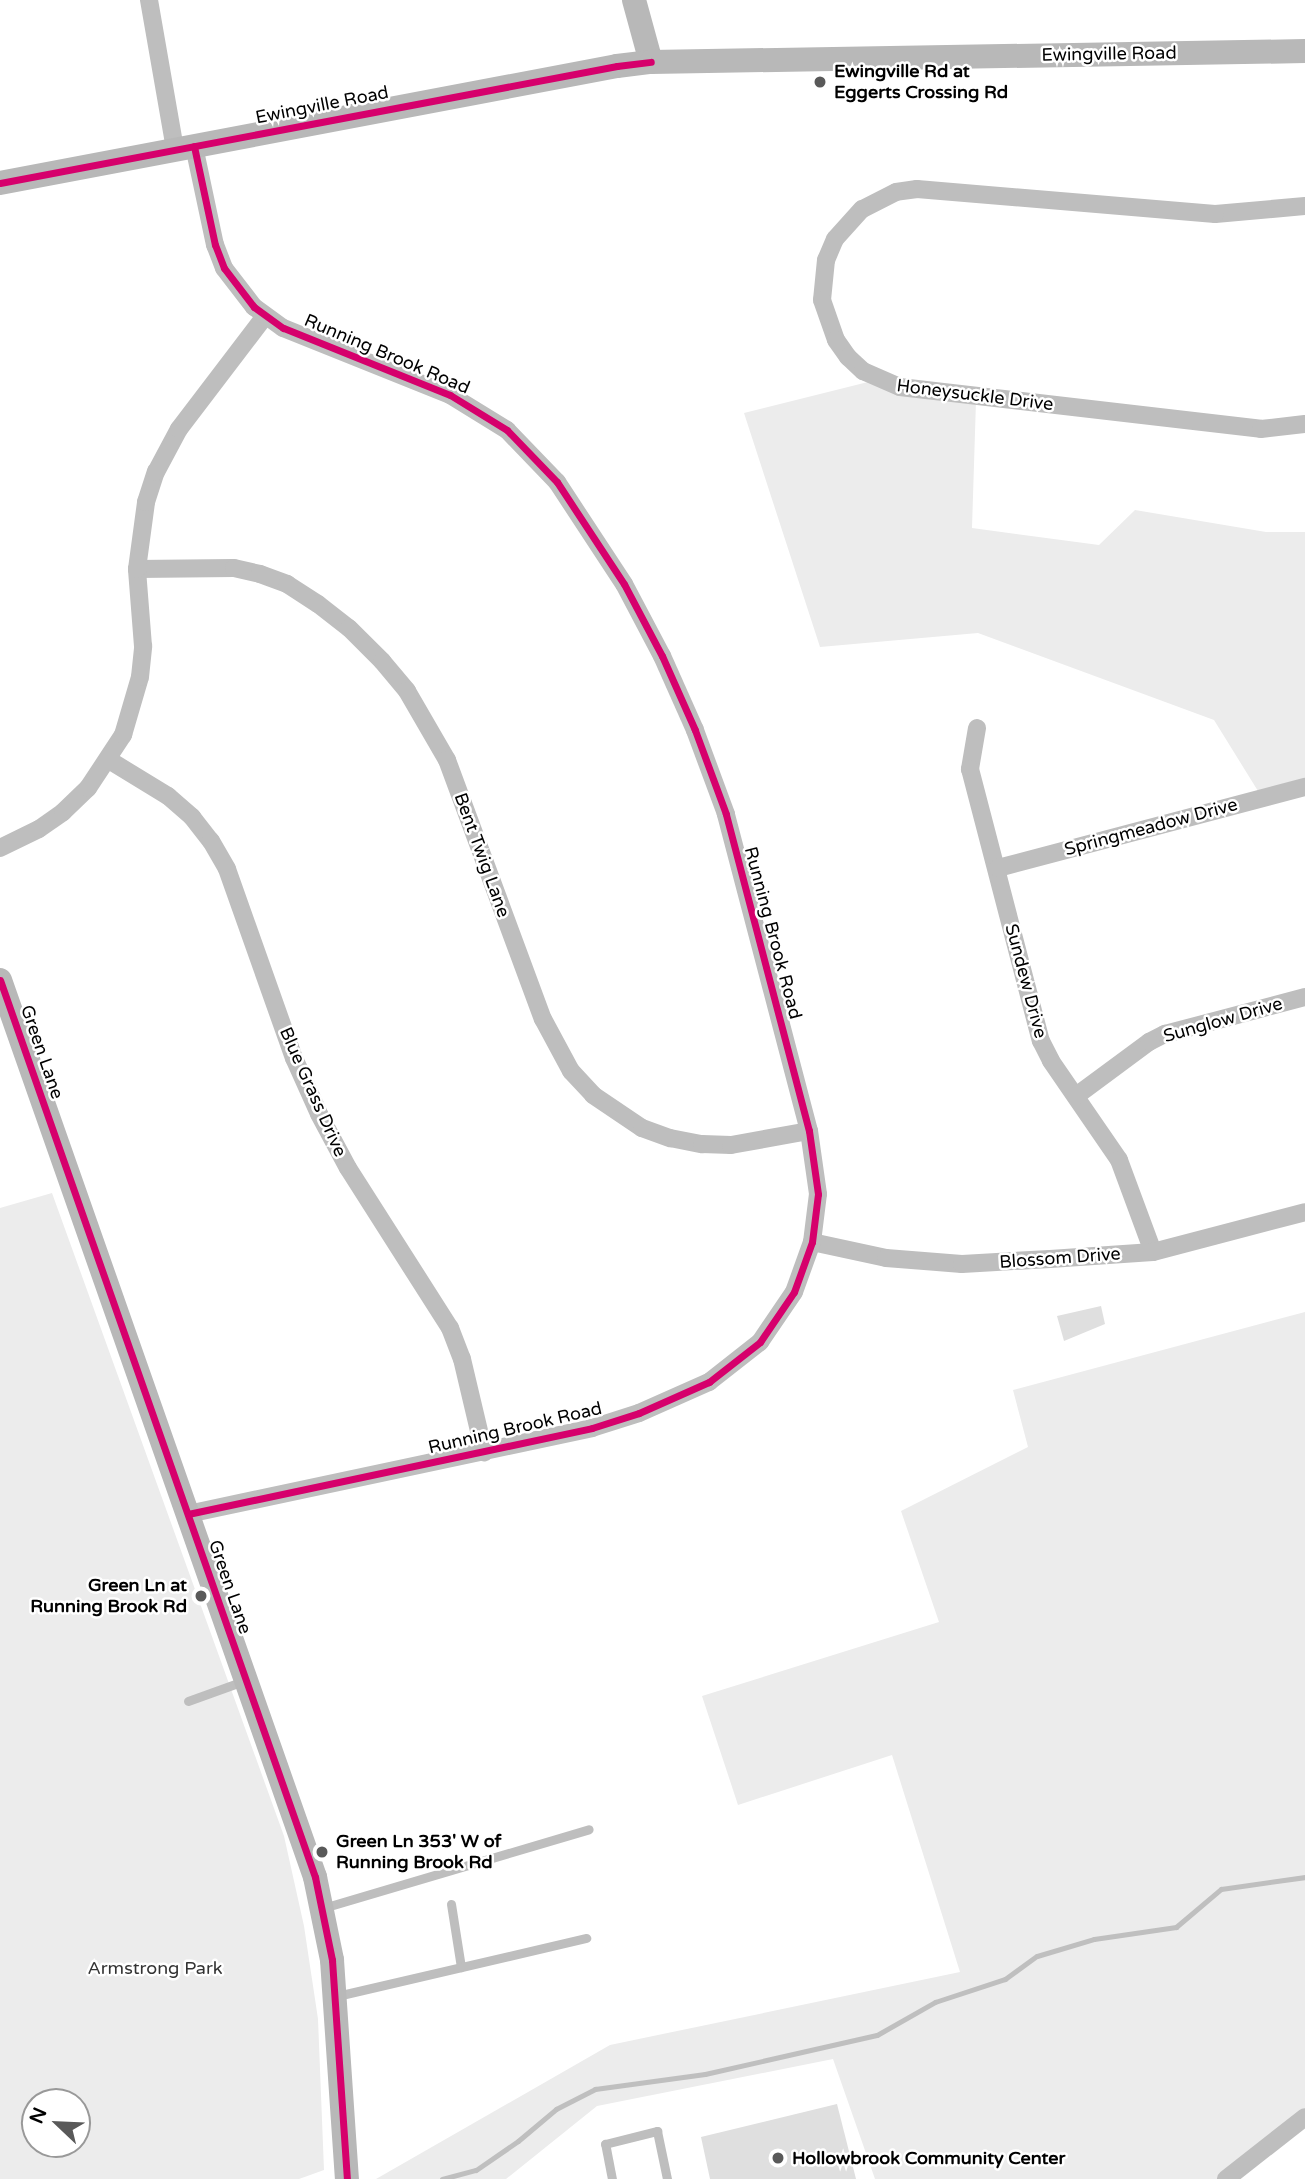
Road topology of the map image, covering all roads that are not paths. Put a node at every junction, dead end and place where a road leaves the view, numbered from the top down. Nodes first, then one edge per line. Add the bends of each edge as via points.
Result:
1 (149, 0) edge
2 (634, 0) edge
3 (1305, 51) edge
4 (651, 62) junction
5 (184, 148) junction
6 (0, 183) edge
7 (1305, 206) edge
8 (265, 316) junction
9 (1305, 424) edge
10 (137, 569) junction
11 (977, 728) dead end
12 (109, 760) junction
13 (1305, 787) edge
14 (0, 848) edge
15 (998, 868) junction
16 (0, 980) edge
17 (1305, 997) edge
18 (1076, 1096) junction
19 (808, 1131) junction
20 (1305, 1212) edge
21 (812, 1242) junction
22 (1153, 1252) junction
23 (484, 1452) junction
24 (188, 1514) junction
25 (246, 1680) junction
26 (188, 1701) dead end
27 (589, 1829) dead end
28 (451, 1904) dead end
29 (323, 1908) junction
30 (586, 1938) dead end
31 (461, 1967) junction
32 (335, 1996) junction
33 (1305, 2118) edge
34 (347, 2179) edge
35 (612, 2179) edge
36 (667, 2179) edge
37 (1226, 2179) edge

1 - 5 street, Running Brook Road
2 - 4 street
3 - 4 street, Ewingville Road
4 - 5 street, Ewingville Road
5 - 6 street, Ewingville Road
5 - 8 street, Running Brook Road via 224,268
7 - 9 street, Honeysuckle Drive via 1215,214 917,189 896,192 862,209 835,239 826,260 822,300 835,340 848,357 863,371 900,387 1261,429
8 - 10 street via 172,441 146,502
8 - 19 street, Running Brook Road via 283,328 480,411 535,456 592,532 662,656 717,787
10 - 12 street via 143,646 140,677 123,735
10 - 19 street, Bent Twig Lane via 234,568 260,573 318,604 382,660 414,702 447,760 551,1037 570,1071 593,1095 642,1128 702,1144 731,1145
11 - 15 street, Sundew Drive via 971,769
12 - 14 street via 64,812
12 - 23 street, Blue Grass Drive via 168,796 192,817 227,869 294,1058 319,1114 450,1328
13 - 15 street, Springmeadow Drive
15 - 18 street, Sundew Drive via 1041,1041
16 - 24 street, Green Lane
17 - 18 street, Sunglow Drive via 1165,1034
18 - 22 street, Sundew Drive via 1119,1160
19 - 21 street, Running Brook Road via 818,1194
20 - 22 street, Blossom Drive
21 - 22 street, Blossom Drive via 886,1258 962,1264
21 - 23 street, Running Brook Road via 779,1318 738,1362 709,1382 592,1428
23 - 24 street, Running Brook Road
24 - 25 street, Green Lane
25 - 26 lane
25 - 29 street, Green Lane
27 - 29 lane
28 - 31 lane
29 - 32 street, Green Lane
30 - 31 lane
31 - 32 lane
32 - 34 street, Green Lane
33 - 37 street
35 - 36 lane via 605,2144 657,2132

